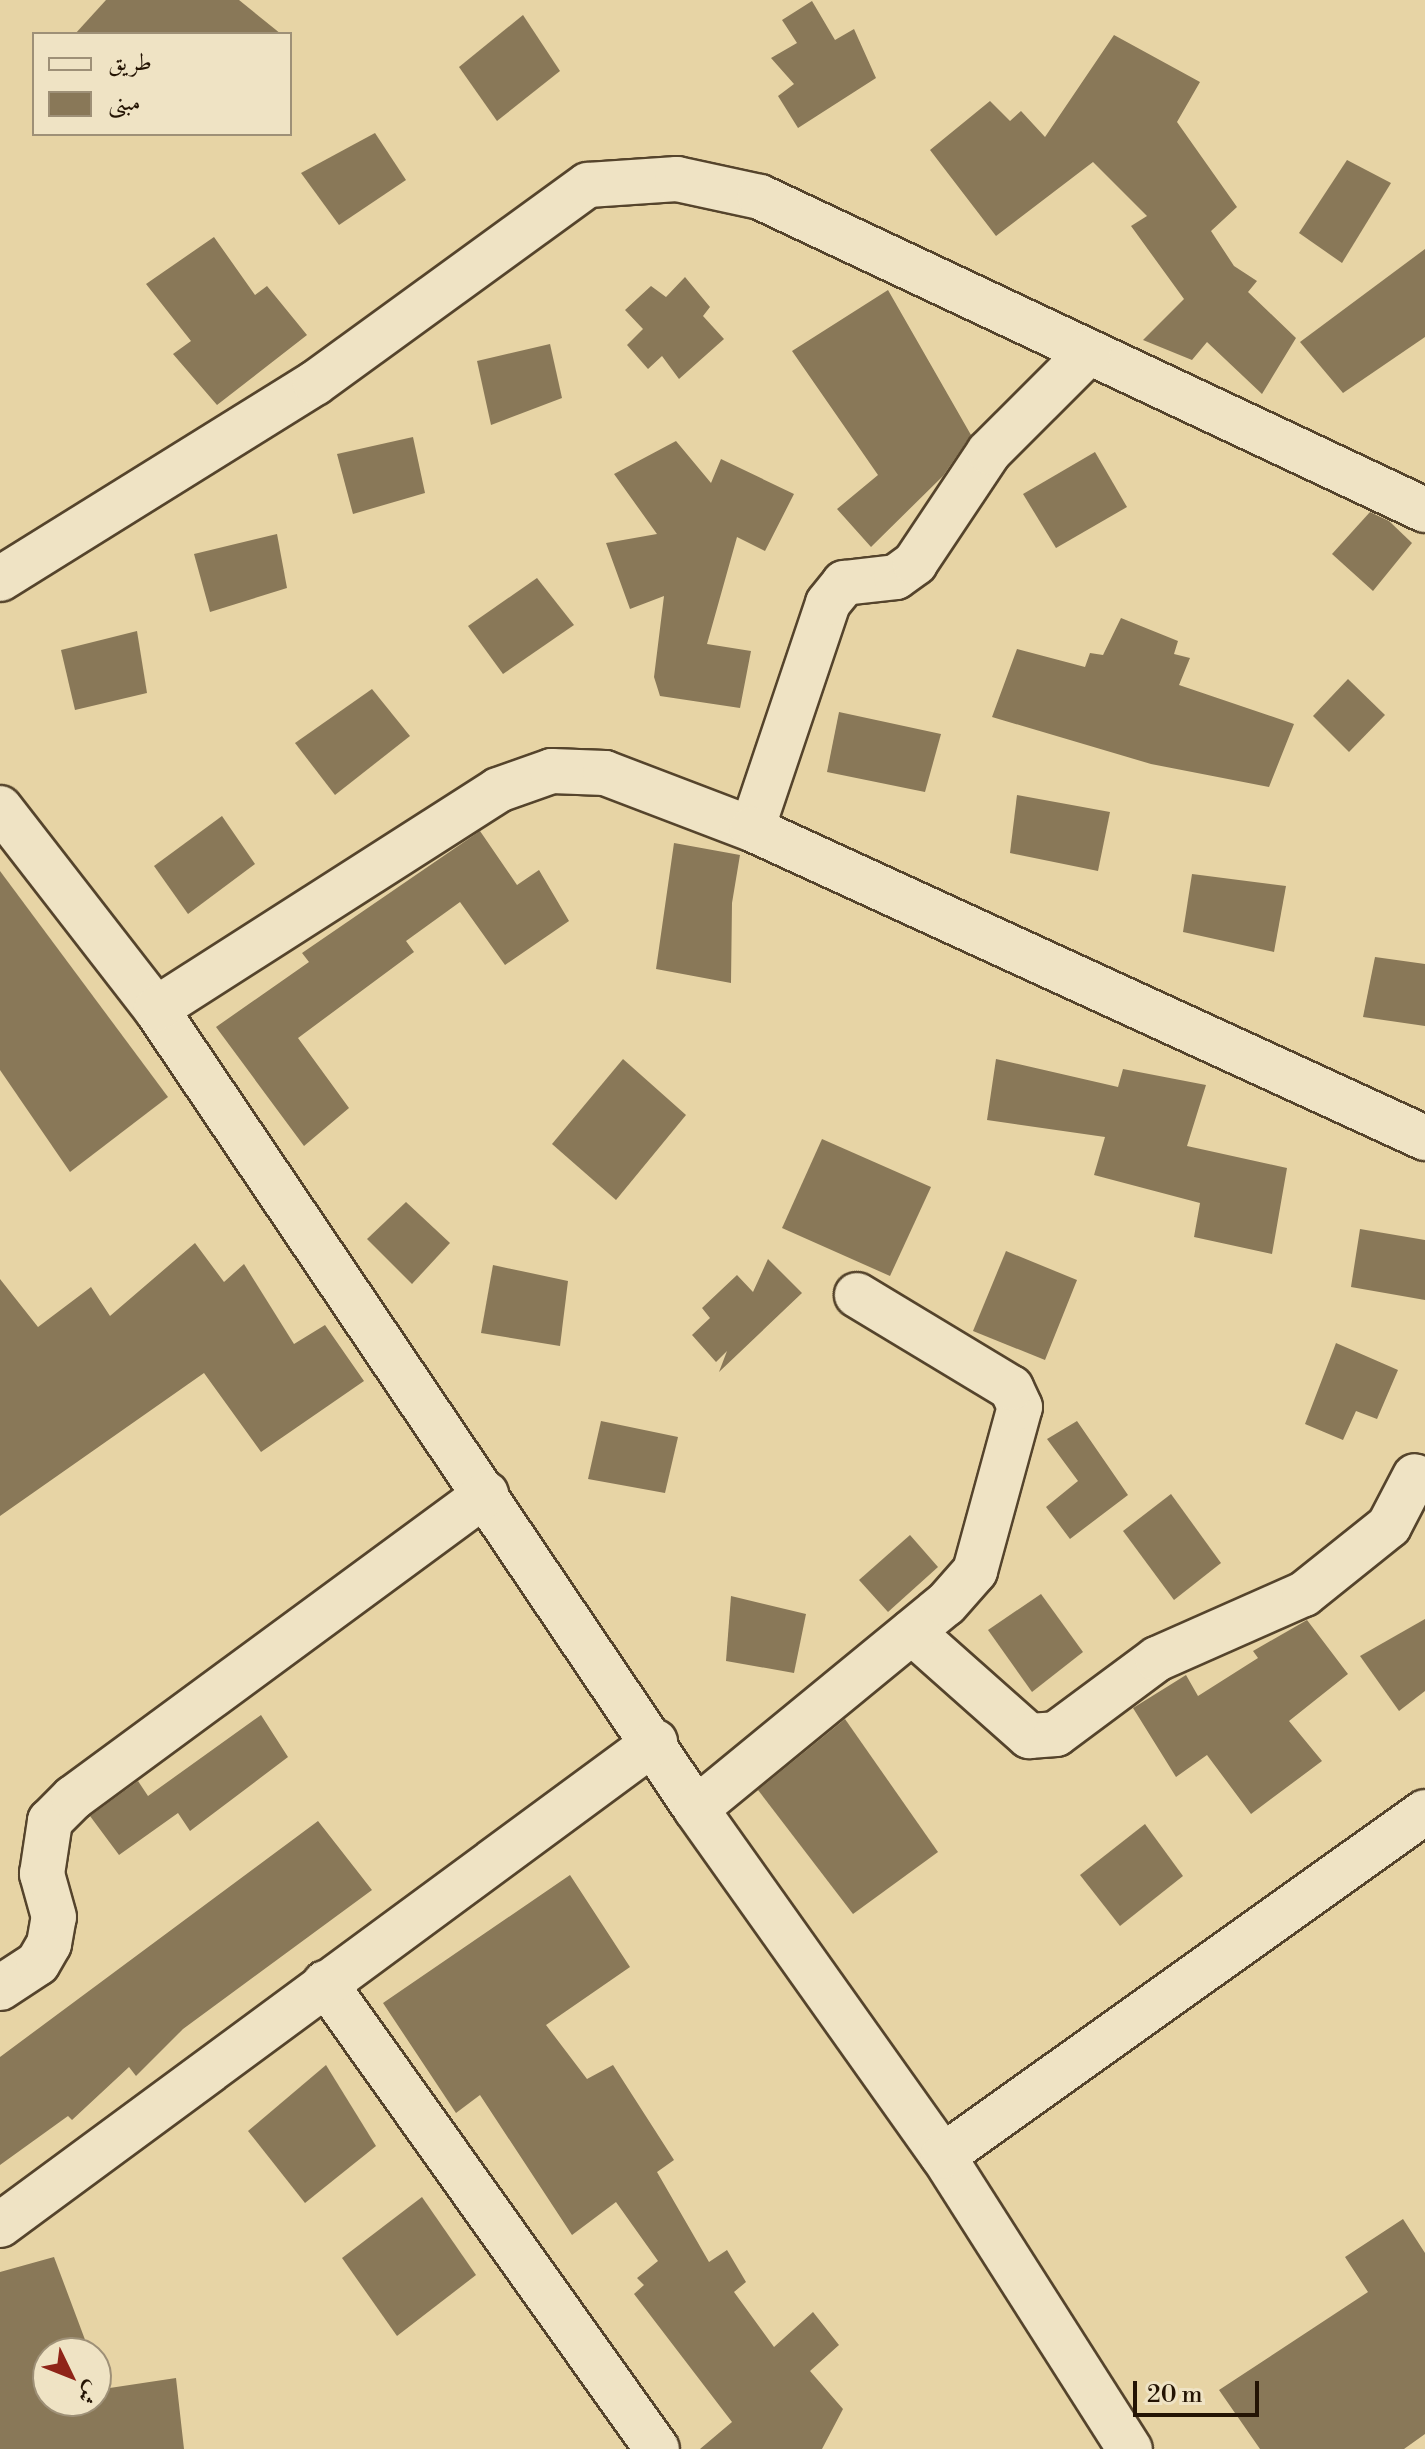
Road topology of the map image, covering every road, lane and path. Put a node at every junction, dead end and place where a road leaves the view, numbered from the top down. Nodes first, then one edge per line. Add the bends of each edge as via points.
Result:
1 (1089, 352) junction
2 (1425, 510) edge
3 (0, 579) edge
4 (0, 808) edge
5 (752, 829) junction
6 (156, 1009) junction
7 (1425, 1138) edge
8 (857, 1295) dead end
9 (1415, 1476) dead end
10 (486, 1494) junction
11 (912, 1632) junction
12 (655, 1742) junction
13 (696, 1809) junction
14 (1425, 1812) edge
15 (325, 1983) junction
16 (0, 1988) edge
17 (943, 2156) junction
18 (0, 2225) edge
19 (657, 2449) edge
20 (1130, 2449) edge

1 - 2 street
1 - 3 street via 760,197 677,179 588,185 315,383
1 - 5 street via 989,452 915,563 896,577 844,583 828,603
4 - 6 street
5 - 6 street via 605,773 552,771 498,790
5 - 7 street
6 - 10 street
8 - 11 street via 1011,1388 1020,1407 975,1571
9 - 11 street via 1389,1526 1304,1594 1157,1659 1056,1734 1029,1736
10 - 12 street
10 - 16 street via 73,1798 50,1821 42,1874 54,1917 49,1944 38,1963
11 - 13 street
12 - 13 street
12 - 15 street
13 - 17 street
14 - 17 street
15 - 18 street
15 - 19 street
17 - 20 street

